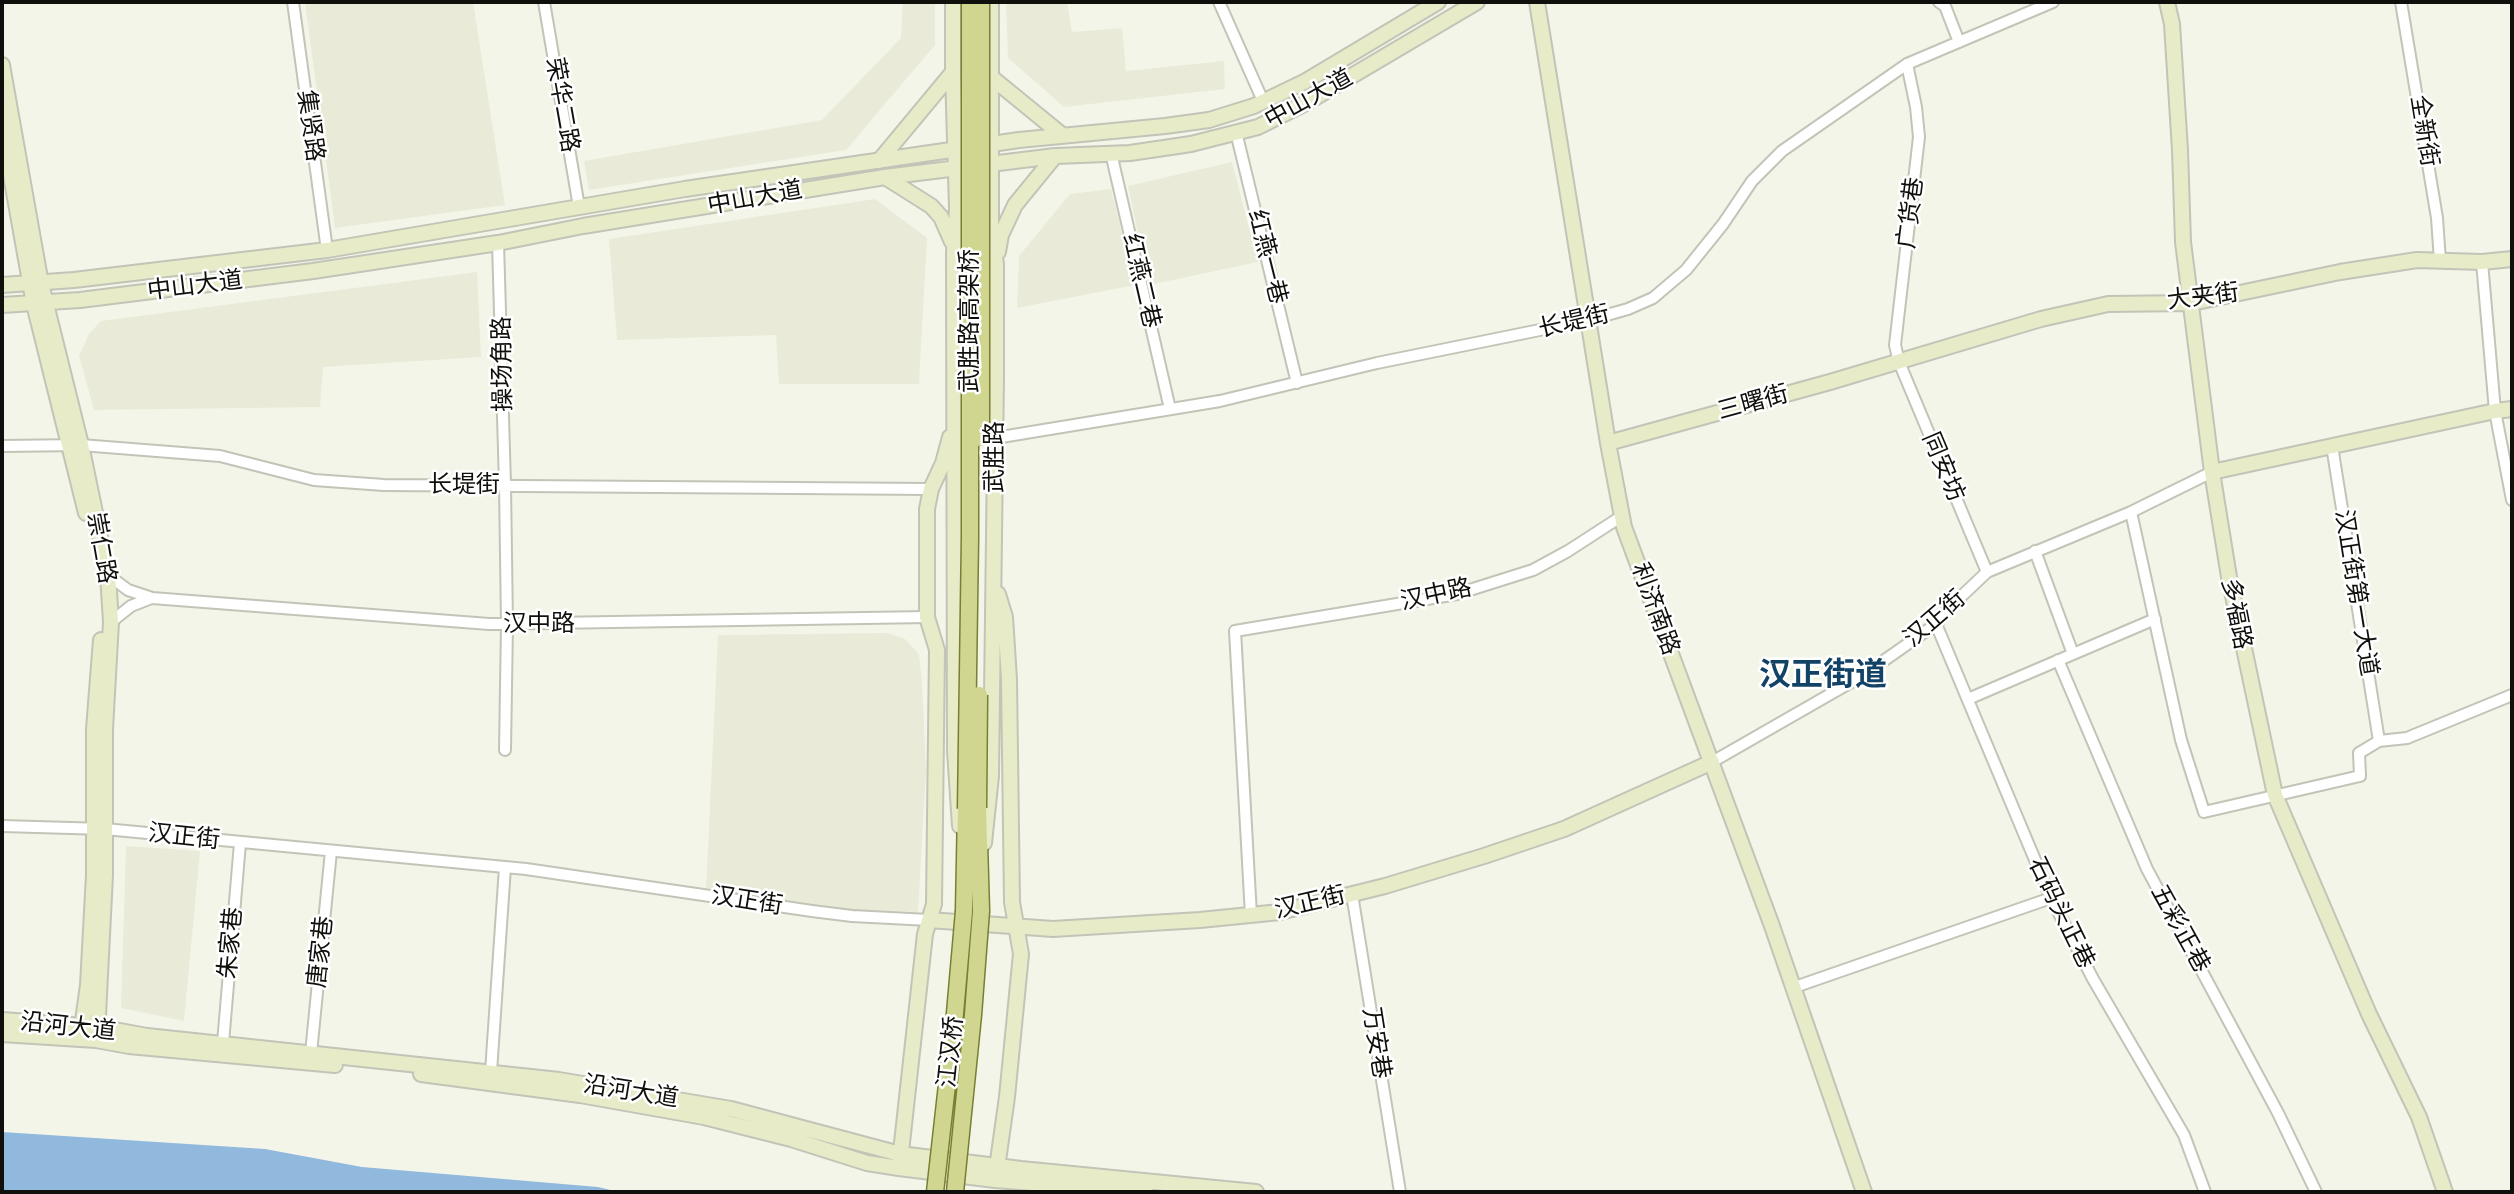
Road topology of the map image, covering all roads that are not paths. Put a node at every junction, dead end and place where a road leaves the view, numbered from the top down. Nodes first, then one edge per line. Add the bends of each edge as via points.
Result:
1 (293, 2) edge
2 (544, 2) edge
3 (953, 2) edge
4 (970, 2) edge
5 (981, 2) edge
6 (991, 2) edge
7 (1219, 2) edge
8 (1438, 2) edge
9 (1477, 2) edge
10 (1537, 2) edge
11 (1939, 2) edge
12 (2053, 2) edge
13 (2167, 2) edge
14 (2402, 2) edge
15 (1959, 42) junction
16 (1907, 64) junction
17 (2, 65) edge
18 (953, 72) junction
19 (991, 77) junction
20 (1263, 101) junction
21 (2, 125) edge
22 (1236, 132) junction
23 (1062, 135) junction
24 (990, 144) junction
25 (955, 149) junction
26 (1111, 153) junction
27 (1055, 156) junction
28 (879, 161) junction
29 (991, 164) junction
30 (956, 168) junction
31 (885, 177) junction
32 (579, 207) junction
33 (498, 243) junction
34 (327, 250) junction
35 (954, 252) junction
36 (2512, 260) edge
37 (2440, 261) junction
38 (2482, 262) junction
39 (996, 264) junction
40 (36, 284) junction
41 (2, 285) edge
42 (2192, 303) junction
43 (40, 304) junction
44 (2, 305) edge
45 (1589, 320) junction
46 (1899, 362) junction
47 (1297, 383) junction
48 (1170, 409) junction
49 (2512, 409) edge
50 (2495, 411) junction
51 (955, 415) junction
52 (995, 438) junction
53 (1608, 443) junction
54 (76, 445) junction
55 (2, 446) edge
56 (2332, 446) junction
57 (2212, 472) junction
58 (505, 485) junction
59 (931, 489) junction
60 (2512, 500) edge
61 (2132, 512) junction
62 (1622, 516) junction
63 (2035, 551) junction
64 (1987, 572) junction
65 (108, 575) junction
66 (994, 578) junction
67 (152, 598) junction
68 (928, 617) junction
69 (2155, 620) junction
70 (111, 622) junction
71 (507, 624) junction
72 (1936, 624) junction
73 (937, 650) junction
74 (2073, 654) junction
75 (2057, 660) junction
76 (955, 692) junction
77 (2512, 695) edge
78 (1968, 699) junction
79 (2379, 741) junction
80 (505, 750) dead end
81 (1712, 762) junction
82 (2276, 795) junction
83 (972, 809) junction
84 (2, 826) edge
85 (100, 829) junction
86 (240, 843) junction
87 (331, 851) junction
88 (973, 864) junction
89 (505, 867) junction
90 (1352, 894) junction
91 (2050, 898) junction
92 (964, 911) joint
93 (981, 911) joint
94 (1251, 915) junction
95 (929, 920) junction
96 (1017, 927) junction
97 (94, 985) junction
98 (1793, 988) junction
99 (2, 1020) edge
100 (58, 1025) junction
101 (81, 1033) junction
102 (122, 1033) junction
103 (2, 1034) edge
104 (97, 1034) junction
105 (223, 1044) junction
106 (311, 1053) junction
107 (491, 1072) junction
108 (899, 1161) junction
109 (996, 1173) junction
110 (935, 1192) edge
111 (955, 1192) edge
112 (1146, 1192) edge
113 (1256, 1192) edge
114 (1400, 1192) edge
115 (1864, 1192) edge
116 (2205, 1192) edge
117 (2316, 1192) edge
118 (2445, 1192) edge

1 - 34 street, 集贤路
2 - 32 street, 荣华二路
3 - 18 main road, 武胜路
4 - 83 main road, 武胜路高架桥, bridge
5 - 83 main road, 武胜路高架桥, bridge via 982,303
6 - 19 main road, 武胜路
7 - 20 street
8 - 20 main road, 中山大道 via 1306,81
9 - 22 main road, 中山大道 via 1306,103 1258,127
10 - 45 main road, 利济南路
11 - 15 street via 1945,6
12 - 15 street, 长堤街
13 - 42 main road, 多福路 via 2172,24 2183,242
14 - 37 street, 全新街
15 - 16 street, 长堤街
16 - 45 street, 长堤街 via 1782,151 1752,181 1686,270 1653,298
16 - 46 street, 广货巷 via 1919,137 1897,322
17 - 40 main road, 崇仁路
18 - 25 main road, 武胜路
18 - 28 main road
19 - 23 main road
19 - 24 main road, 武胜路
20 - 23 main road, 中山大道 via 1209,120
21 - 40 main road, 崇仁路
22 - 26 main road, 中山大道 via 1191,144
22 - 47 street, 红燕一巷
23 - 24 main road, 中山大道
24 - 25 main road, 中山大道
24 - 29 main road, 武胜路
25 - 28 main road, 中山大道
25 - 30 main road, 武胜路
26 - 27 main road, 中山大道
26 - 48 street, 红燕二巷
27 - 29 main road, 中山大道
27 - 39 main road via 1015,205 1001,235
28 - 32 main road, 中山大道
29 - 30 main road, 中山大道
29 - 39 main road, 武胜路
30 - 31 main road, 中山大道
30 - 35 main road, 武胜路
31 - 33 main road, 中山大道
31 - 35 main road via 931,206 949,231
32 - 34 main road, 中山大道
33 - 43 main road, 中山大道
33 - 58 street, 操场角路
34 - 40 main road, 中山大道
35 - 51 main road, 武胜路
36 - 38 main road, 大夹街
37 - 38 main road, 大夹街
37 - 42 main road, 大夹街 via 2417,260 2340,272
38 - 50 street
39 - 52 main road, 武胜路
40 - 41 main road, 中山大道
40 - 43 main road, 崇仁路
42 - 46 main road, 大夹街 via 2108,304
42 - 57 main road, 多福路
43 - 44 main road, 中山大道
43 - 54 main road, 崇仁路
45 - 47 street, 长堤街
45 - 53 main road, 利济南路
46 - 53 main road, 三曙街
46 - 64 street, 同安坊
47 - 48 street, 长堤街
48 - 52 street, 长堤街
49 - 50 main road, 汉正街
50 - 56 main road, 汉正街
50 - 60 street
51 - 59 main road
51 - 76 main road, 武胜路
52 - 66 main road, 武胜路
53 - 62 main road, 利济南路
54 - 55 street, 长堤街
54 - 58 street, 长堤街 via 220,456 314,480
54 - 65 main road, 崇仁路
54 - 85 main road, 崇仁路 via 100,575 102,621 94,729
56 - 57 main road, 汉正街
56 - 79 street, 汉正街第一大道
57 - 61 street, 汉正街
57 - 82 main road, 多福路 via 2228,577
58 - 59 street, 长堤街
58 - 71 street, 操场角路
59 - 68 main road via 927,509
61 - 63 street, 汉正街
61 - 69 street
62 - 81 main road, 利济南路
62 - 94 street, 汉中路 via 1533,570 1457,594 1236,631
63 - 64 street, 汉正街
63 - 74 street
64 - 72 street, 汉正街
65 - 67 street, 汉中路 via 128,590
65 - 70 main road, 崇仁路
66 - 88 main road, 武胜路 via 991,776
66 - 96 main road via 1005,617 1012,902
67 - 70 street via 131,606
67 - 71 street, 汉中路
68 - 71 street, 汉中路
68 - 73 main road
69 - 74 street
69 - 82 street via 2181,740 2204,812
70 - 85 main road, 崇仁路
71 - 80 street, 操场角路
72 - 78 street, 石码头正巷
72 - 81 street, 汉正街 via 1862,676
73 - 76 main road
73 - 95 main road via 934,904
74 - 75 street
75 - 78 street
75 - 117 street, 五彩正巷 via 2147,869
76 - 88 main road, 武胜路 via 956,775
77 - 79 street via 2407,738
78 - 91 street, 石码头正巷
79 - 82 street via 2359,753 2360,776
81 - 90 main road, 汉正街 via 1564,829
81 - 98 main road, 利济南路
82 - 118 main road, 多福路 via 2369,1014 2419,1117
83 - 88 main road
84 - 85 street, 汉正街
85 - 86 street, 汉正街
85 - 97 main road, 崇仁路
86 - 87 street, 汉正街
86 - 105 street, 朱家巷
87 - 89 street, 汉正街
87 - 106 street, 唐家巷
88 - 92 main road, 武胜路
88 - 93 main road, 武胜路
89 - 95 street, 汉正街 via 812,911
89 - 107 street
90 - 94 main road, 汉正街
90 - 114 street, 万安巷
91 - 98 street
91 - 116 street, 石码头正巷 via 2184,1135
92 - 110 main road, 江汉桥, bridge
93 - 111 main road, 江汉桥, bridge
94 - 96 main road, 汉正街 via 1053,929
95 - 96 main road, 汉正街
95 - 108 main road
96 - 109 main road via 1021,954
97 - 100 main road via 84,1003
97 - 101 main road, 崇仁路
97 - 102 main road via 102,1012
97 - 104 main road, 崇仁路
98 - 115 main road, 利济南路
99 - 100 main road, 沿河大道
100 - 101 main road, 沿河大道
101 - 103 main road, 沿河大道
101 - 104 main road, 沿河大道
102 - 104 main road, 沿河大道
102 - 105 main road, 沿河大道
104 - 108 main road, 沿河大道 via 129,1046 406,1072 580,1095 704,1117 867,1163
105 - 106 main road, 沿河大道
106 - 107 main road, 沿河大道
107 - 108 main road, 沿河大道 via 731,1109
108 - 109 main road, 沿河大道
109 - 112 main road, 沿河大道
109 - 113 main road, 沿河大道

